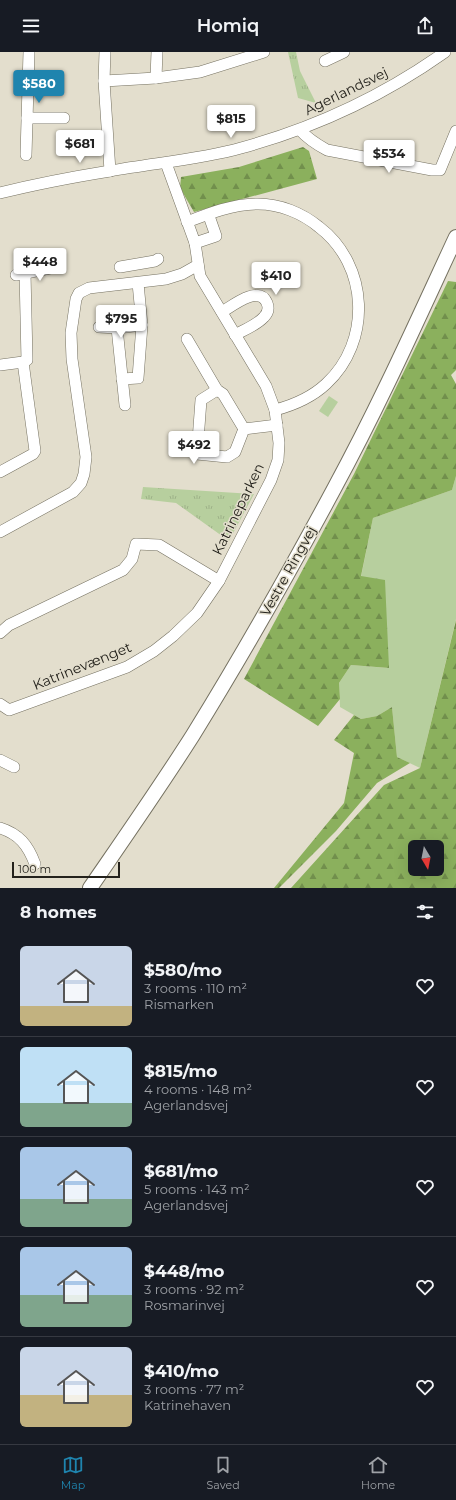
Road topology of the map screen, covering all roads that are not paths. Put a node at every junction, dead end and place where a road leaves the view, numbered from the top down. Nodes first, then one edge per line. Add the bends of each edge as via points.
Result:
1 (29, 52) edge
2 (105, 52) edge
3 (158, 52) edge
4 (264, 52) edge
5 (342, 52) edge
6 (445, 52) edge
7 (325, 61) dead end
8 (156, 78) junction
9 (104, 81) junction
10 (27, 118) junction
11 (64, 118) dead end
12 (300, 130) junction
13 (456, 131) edge
14 (26, 155) dead end
15 (166, 162) junction
16 (110, 171) junction
17 (0, 193) edge
18 (209, 216) dead end
19 (187, 222) junction
20 (456, 237) edge
21 (195, 243) junction
22 (158, 260) dead end
23 (198, 265) junction
24 (60, 266) dead end
25 (120, 266) dead end
26 (138, 282) junction
27 (222, 312) junction
28 (142, 325) junction
29 (99, 327) dead end
30 (117, 328) junction
31 (235, 335) junction
32 (187, 339) dead end
33 (23, 362) junction
34 (0, 365) edge
35 (122, 379) junction
36 (217, 390) junction
37 (125, 405) dead end
38 (275, 410) junction
39 (277, 425) junction
40 (244, 429) junction
41 (0, 472) edge
42 (0, 532) edge
43 (219, 582) junction
44 (0, 633) edge
45 (0, 704) edge
46 (0, 760) edge
47 (14, 767) dead end
48 (0, 828) edge
49 (35, 864) dead end
50 (90, 888) edge

1 - 10 street
2 - 9 street
3 - 8 street
4 - 8 street via 200,72
5 - 7 street
6 - 12 street, Agerlandsvej via 374,96
8 - 9 street
9 - 16 street
10 - 11 street
10 - 14 street
12 - 13 street, Agerlandsvej via 306,138 328,150 432,170 440,170
12 - 15 street, Agerlandsvej via 240,149
15 - 16 street, Agerlandsvej
15 - 19 street, Katrineparken
16 - 17 street, Agerlandsvej
18 - 21 street via 216,236
19 - 21 street, Katrineparken
19 - 38 street via 244,205 266,205 287,209 324,230 339,246 350,265 355,278 359,307 351,349 340,368 326,384 302,401
20 - 50 main road, Vestre Ringvej via 390,379 336,486 272,601 192,735
21 - 23 street, Katrineparken
22 - 25 street
23 - 26 street via 166,279
23 - 27 street, Katrineparken via 200,276
24 - 33 street via 21,274 27,360
26 - 28 street
26 - 42 street via 89,288 79,293 76,299 71,333 72,359 86,457 81,483 73,492
27 - 31 street, Katrineparken
27 - 31 street via 248,296 259,295 267,303 268,309 264,319
28 - 30 street
28 - 35 street via 138,378
29 - 30 street
30 - 35 street
31 - 38 street, Katrineparken via 266,386
32 - 36 street
33 - 34 street
33 - 41 street via 35,451
35 - 37 street
36 - 40 street via 223,394
36 - 40 street, Katrineparken via 201,400 197,454 227,457 235,452
38 - 39 street, Katrineparken
39 - 40 street
39 - 43 street, Katrineparken via 278,460 271,480
43 - 44 street via 159,545 136,544 132,559 123,570 9,625
43 - 45 street, Katrinevænget via 197,613 173,636 127,667 9,710
46 - 47 street
48 - 49 street via 20,839 30,851

